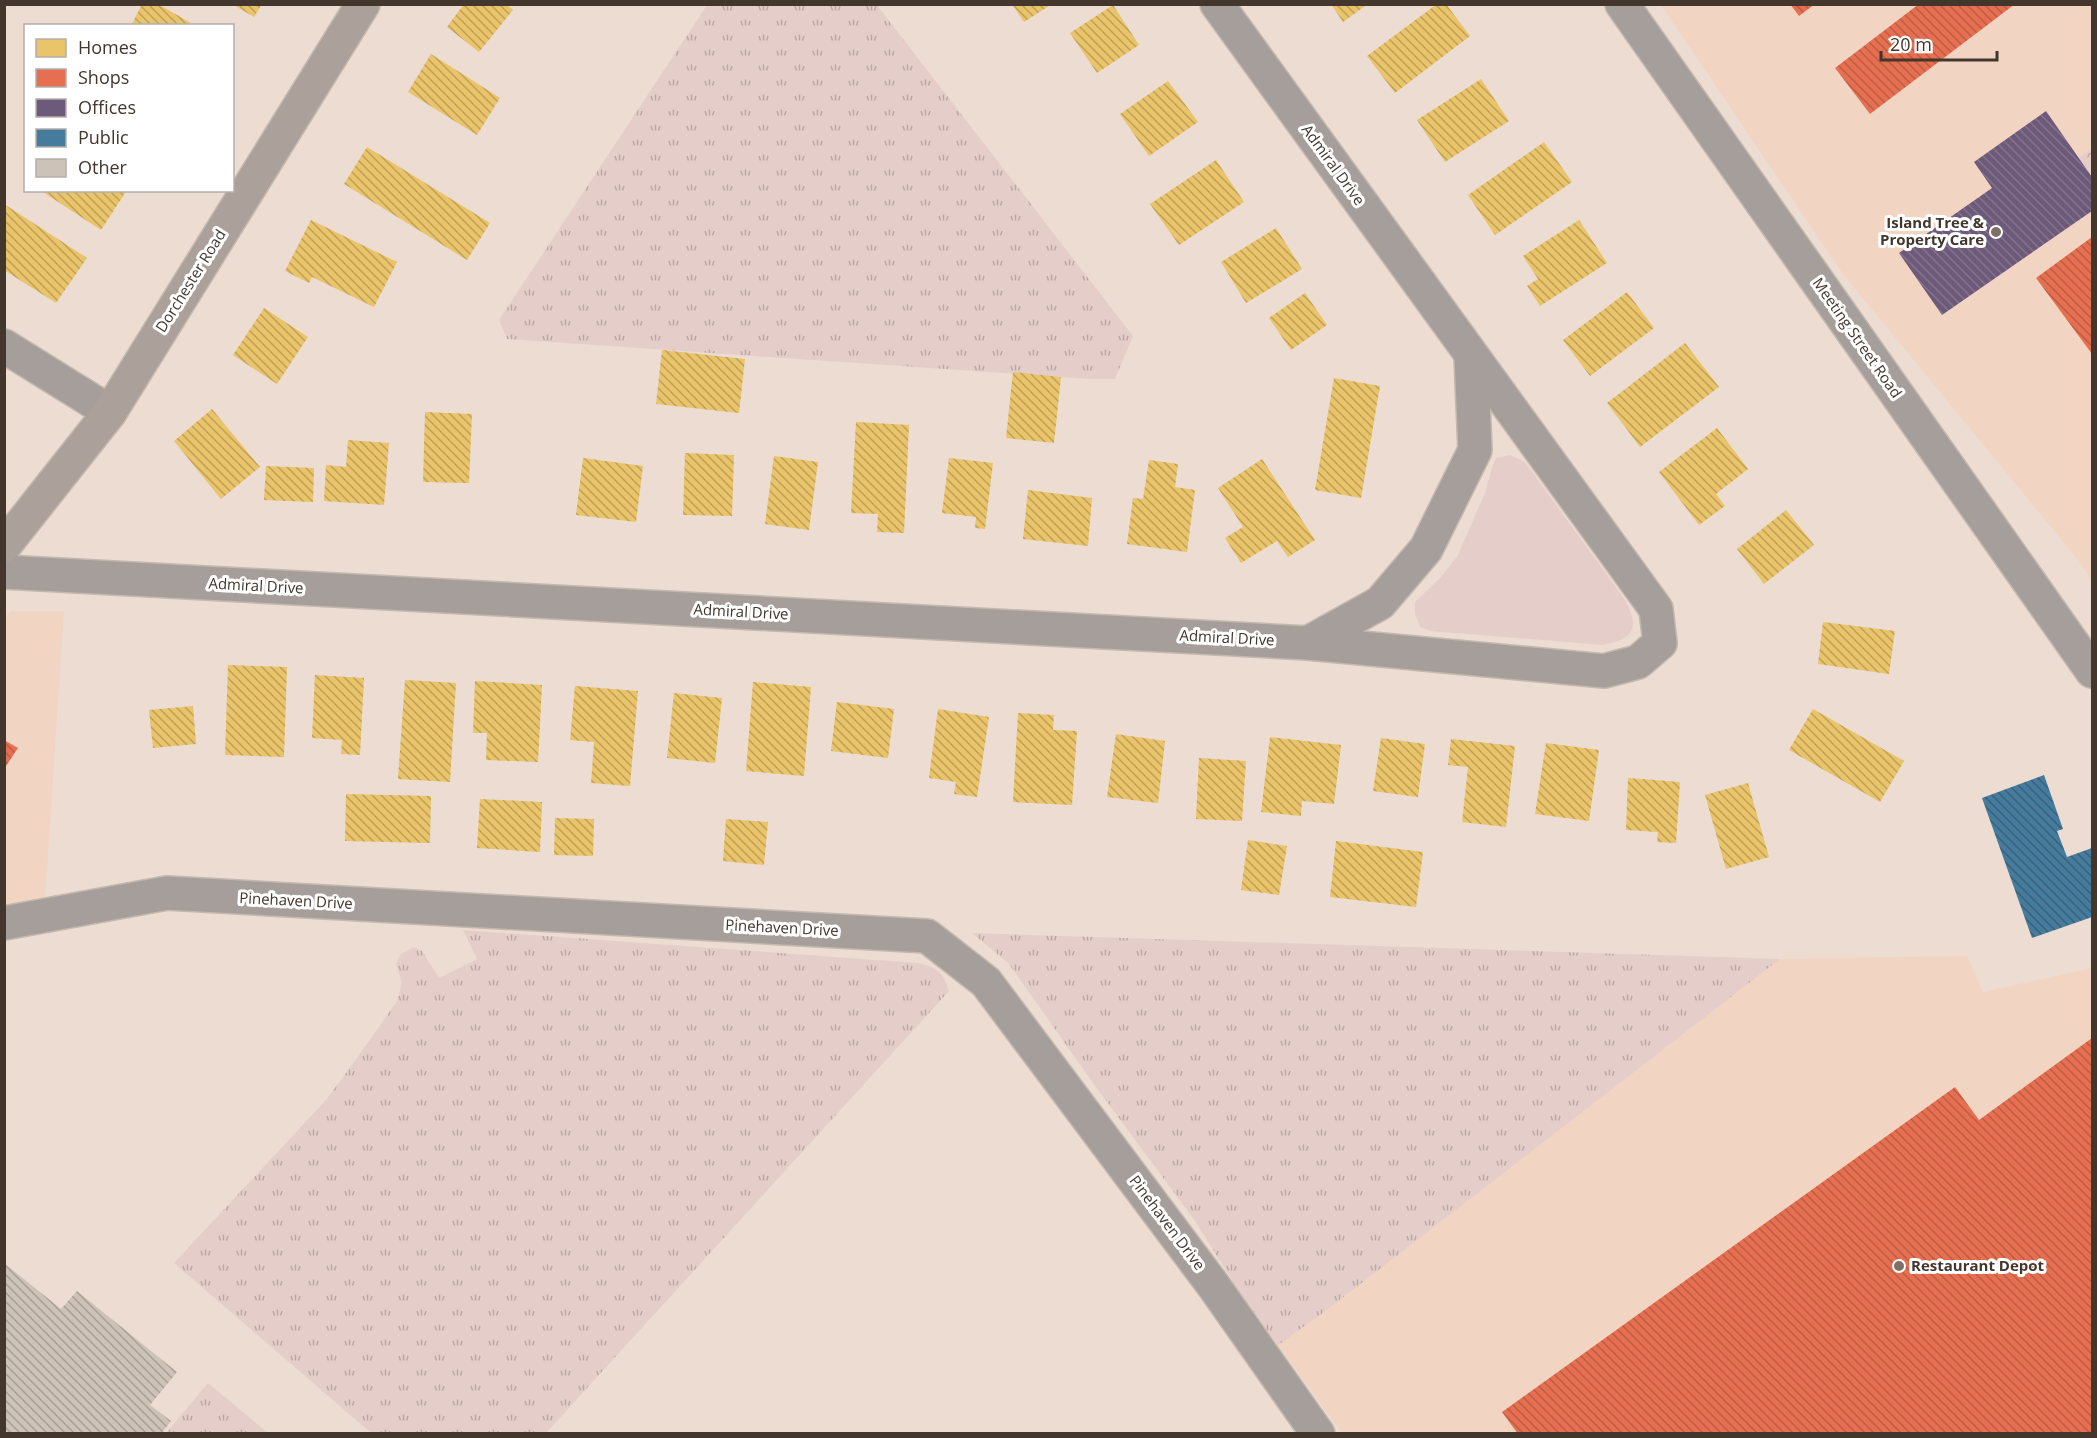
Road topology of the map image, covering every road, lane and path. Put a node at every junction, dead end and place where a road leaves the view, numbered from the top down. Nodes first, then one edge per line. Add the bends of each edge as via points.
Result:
1 (363, 4) edge
2 (1217, 4) edge
3 (1622, 4) edge
4 (4, 346) edge
5 (1471, 356) junction
6 (110, 412) junction
7 (4, 546) edge
8 (4, 572) edge
9 (1308, 643) junction
10 (2092, 671) edge
11 (4, 922) edge
12 (1318, 1434) edge

1 - 6 main road, Dorchester Road
2 - 5 street, Admiral Drive
3 - 10 street, Meeting Street Road
4 - 6 street
5 - 9 street via 1475,450 1426,549 1380,603
5 - 9 street, Admiral Drive via 1656,609 1660,643 1638,662 1604,671
6 - 7 main road, Dorchester Road
8 - 9 street, Admiral Drive
11 - 12 street, Pinehaven Drive via 167,893 927,936 986,982 1213,1285

